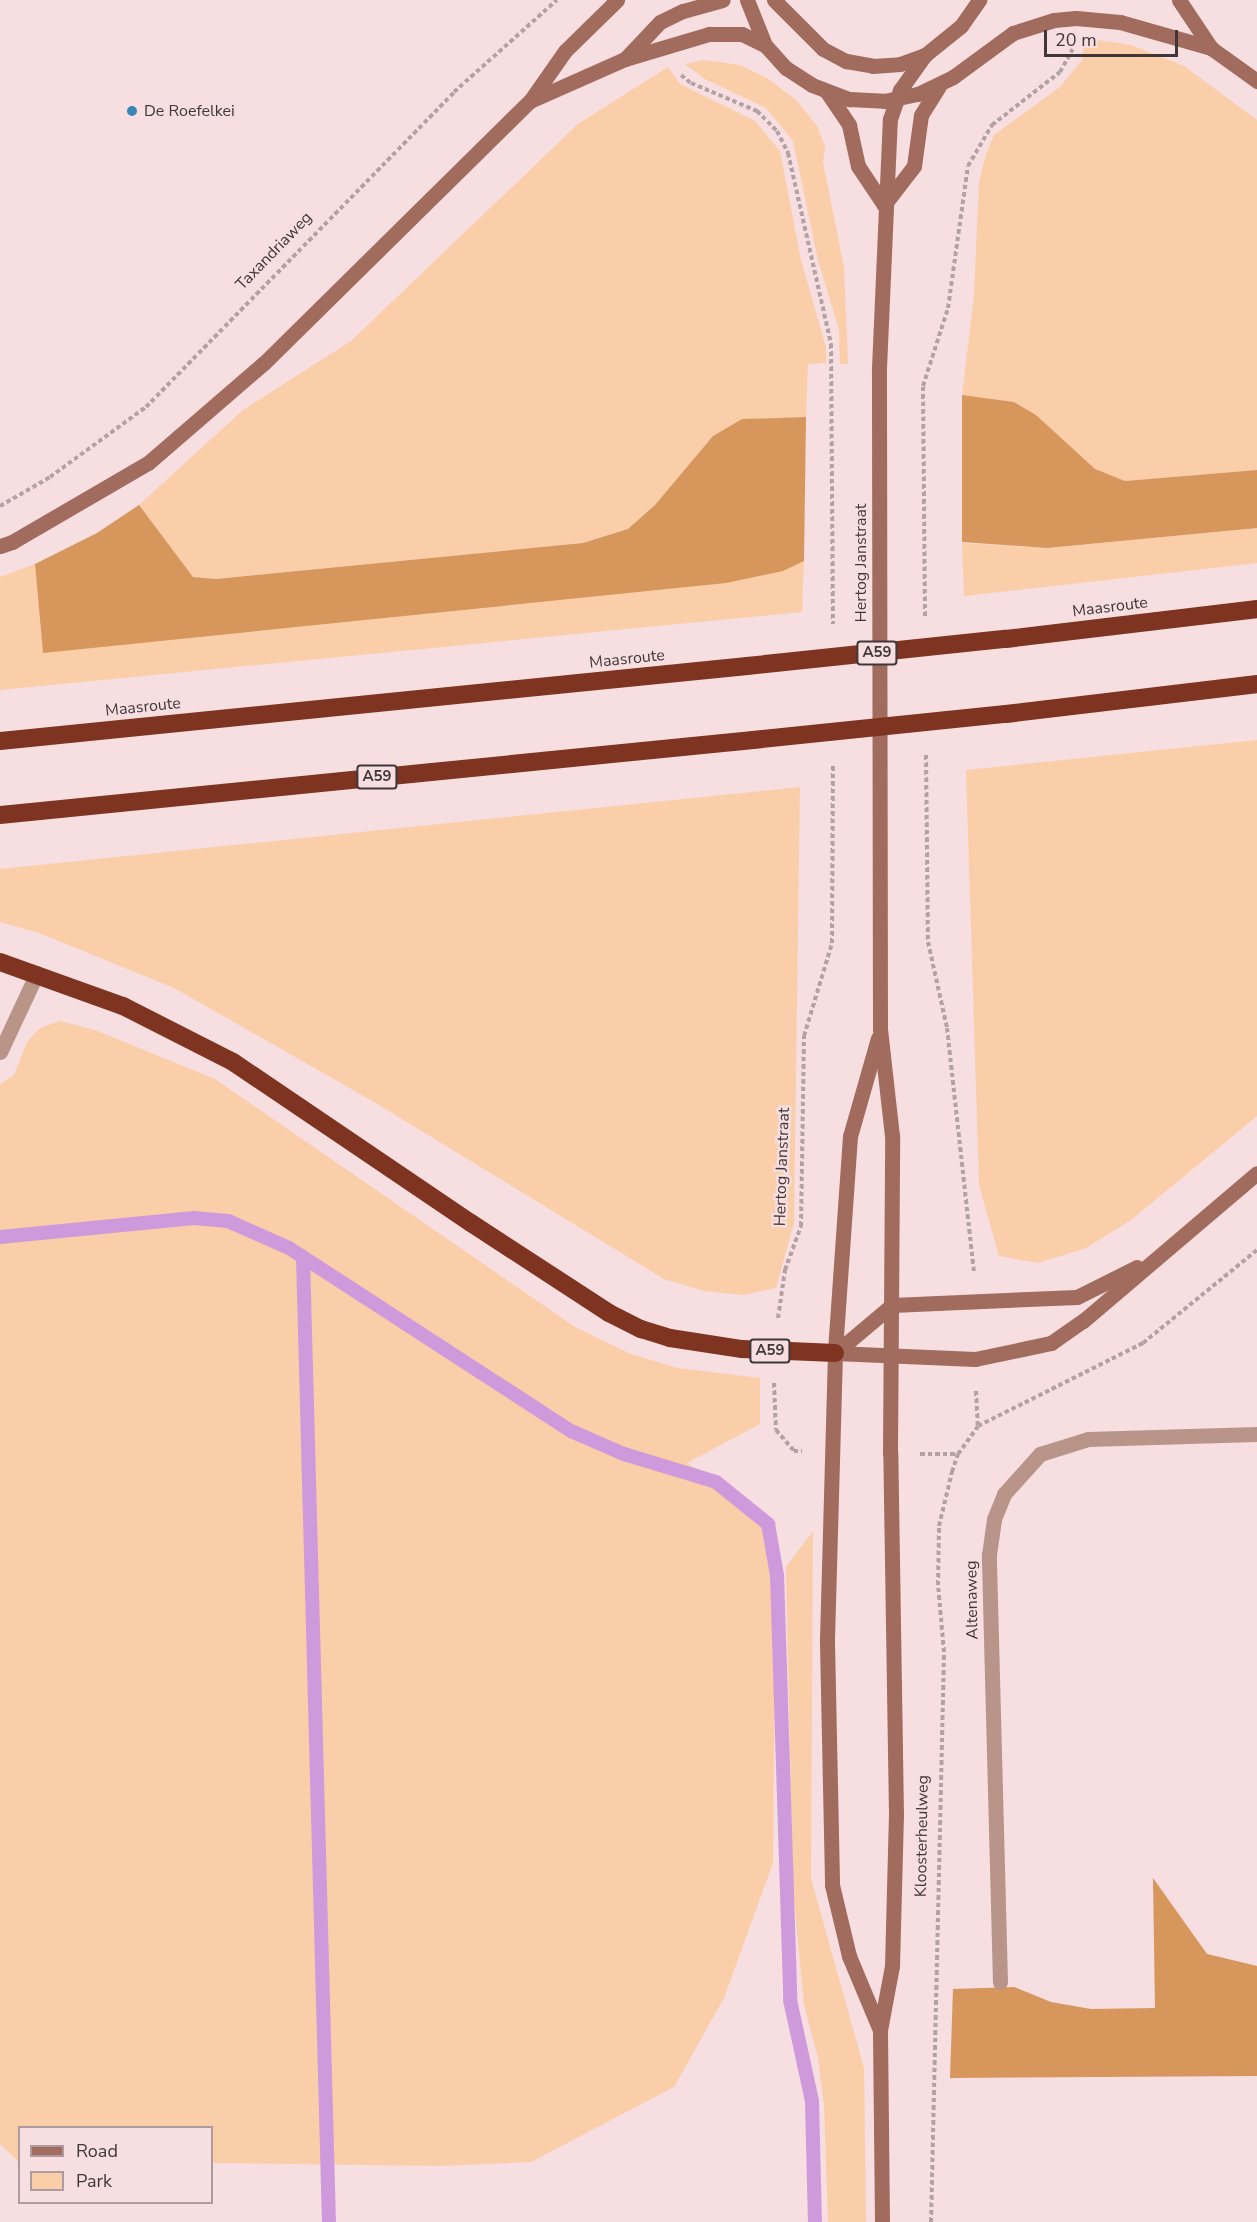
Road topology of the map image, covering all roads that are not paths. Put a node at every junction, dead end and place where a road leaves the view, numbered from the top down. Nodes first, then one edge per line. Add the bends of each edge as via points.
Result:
1 (617, 0) edge
2 (723, 0) edge
3 (747, 0) edge
4 (774, 0) edge
5 (979, 0) edge
6 (1179, 0) edge
7 (765, 45) junction
8 (1211, 48) junction
9 (925, 55) junction
10 (625, 59) junction
11 (1257, 81) edge
12 (940, 84) junction
13 (827, 92) junction
14 (896, 100) junction
15 (530, 101) junction
16 (884, 205) junction
17 (0, 546) edge
18 (1257, 609) edge
19 (1257, 684) edge
20 (0, 741) edge
21 (0, 815) edge
22 (0, 962) edge
23 (38, 973) junction
24 (880, 1029) junction
25 (0, 1052) edge
26 (1257, 1173) edge
27 (1156, 1257) junction
28 (892, 1305) junction
29 (835, 1353) junction
30 (890, 1358) junction
31 (1257, 1434) edge
32 (1000, 1982) dead end
33 (880, 2030) junction
34 (882, 2222) edge

1 - 15 main road via 565,51
2 - 10 main road via 660,22
3 - 7 main road
4 - 9 main road via 791,13 812,41 846,61 886,66
5 - 9 main road via 961,26
6 - 8 main road
7 - 10 main road via 750,36 718,32
7 - 13 main road via 798,77
8 - 11 main road
8 - 12 main road via 1120,22 1076,18 1023,29
9 - 14 main road, Hertog Janstraat
10 - 15 main road
12 - 14 main road
12 - 16 main road via 921,115 914,166
13 - 14 main road via 861,100
13 - 16 main road via 849,125 858,165
14 - 16 main road, Hertog Janstraat via 889,127
15 - 17 main road via 264,363 148,463
16 - 24 main road, Hertog Janstraat via 879,368
18 - 20 highway, Maasroute / A59, bridge via 1006,639
19 - 21 highway, A59, bridge via 1006,714
22 - 23 highway, A59
23 - 25 street
23 - 29 highway, A59 via 123,1006 233,1062 609,1313 670,1338 775,1351
24 - 28 main road, Hertog Janstraat via 892,1136
24 - 29 main road, Hertog Janstraat via 850,1136
26 - 27 main road
27 - 28 main road via 1077,1297
27 - 30 main road via 1083,1321 1051,1343 975,1359
28 - 29 main road
28 - 30 main road, Hertog Janstraat
29 - 30 main road
29 - 33 main road, Kloosterheulweg via 827,1642 832,1885 849,1956
30 - 33 main road, Kloosterheulweg via 896,1815 892,1966
31 - 32 street, Altenaweg via 1088,1439 1040,1454 1004,1494 994,1519 989,1555
33 - 34 main road, Kloosterheulweg

